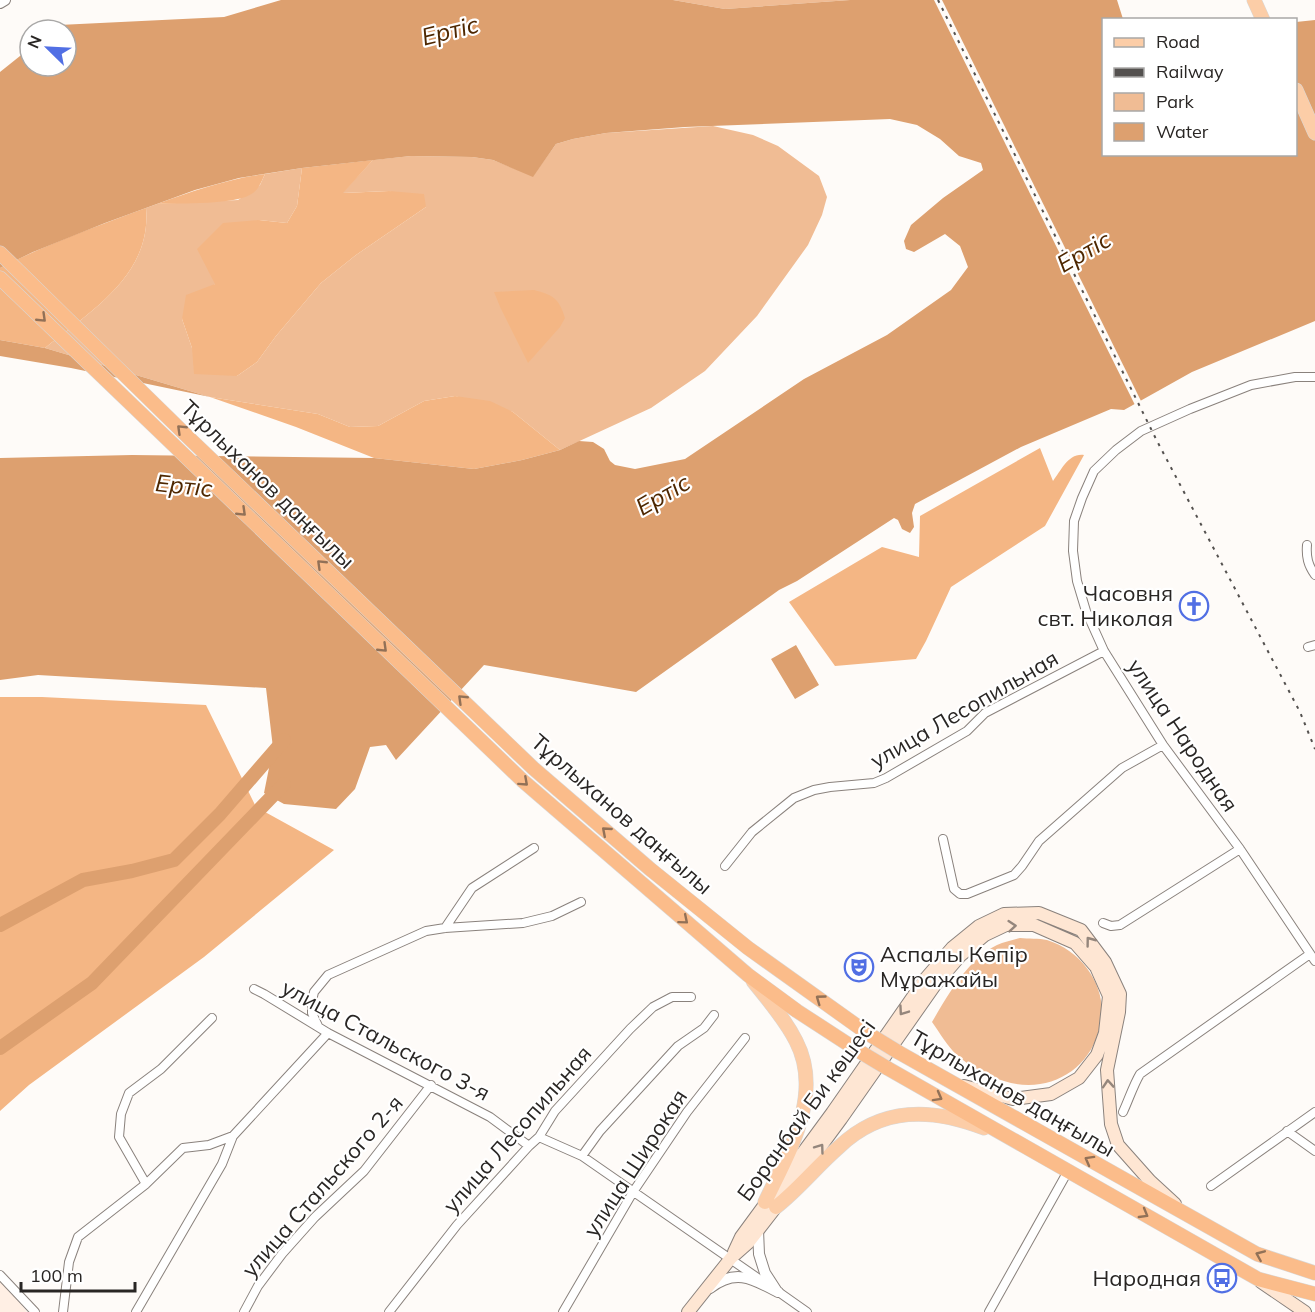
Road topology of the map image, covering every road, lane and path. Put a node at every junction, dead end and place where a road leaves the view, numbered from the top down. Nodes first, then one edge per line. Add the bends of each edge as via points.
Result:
1 (5, 0) edge
2 (1254, 0) edge
3 (0, 3) edge
4 (1262, 18) edge
5 (1297, 92) edge
6 (1315, 133) edge
7 (0, 253) edge
8 (0, 278) edge
9 (1315, 377) edge
10 (1307, 545) dead end
11 (1315, 575) edge
12 (1104, 651) junction
13 (1163, 745) junction
14 (943, 839) dead end
15 (534, 848) dead end
16 (1240, 849) junction
17 (725, 866) dead end
18 (580, 902) dead end
19 (1103, 923) dead end
20 (445, 928) junction
21 (1313, 958) edge
22 (748, 975) junction
23 (254, 989) dead end
24 (691, 997) dead end
25 (1114, 1012) junction
26 (714, 1015) dead end
27 (212, 1018) dead end
28 (318, 1026) junction
29 (328, 1034) junction
30 (745, 1038) dead end
31 (951, 1083) junction
32 (431, 1085) junction
33 (1123, 1112) dead end
34 (1315, 1112) edge
35 (1287, 1131) junction
36 (233, 1136) junction
37 (1008, 1136) junction
38 (539, 1137) junction
39 (529, 1146) junction
40 (1315, 1151) edge
41 (582, 1156) junction
42 (1068, 1171) junction
43 (146, 1184) junction
44 (1211, 1186) dead end
45 (633, 1192) junction
46 (771, 1205) junction
47 (1190, 1217) junction
48 (758, 1230) junction
49 (731, 1258) junction
50 (1315, 1273) edge
51 (0, 1275) edge
52 (1258, 1279) junction
53 (778, 1292) junction
54 (703, 1293) junction
55 (1315, 1294) edge
56 (35, 1312) edge
57 (63, 1312) edge
58 (136, 1312) edge
59 (244, 1312) edge
60 (389, 1312) edge
61 (563, 1312) edge
62 (688, 1312) edge
63 (807, 1312) edge
64 (989, 1312) edge
65 (1305, 1312) edge

1 - 3 street
2 - 4 main road
5 - 6 main road
31 -> 7 highway, Тұрлыханов даңғылы, bridge via 867,1033 748,948 533,768
8 -> 22 highway, Тұрлыханов даңғылы via 496,757
9 - 12 street, улица Народная via 1251,385 1190,409 1141,431 1094,471 1074,521 1073,551 1086,611
10 - 11 street via 1309,567
12 - 13 street, улица Народная
12 - 17 street, улица Лесопильная via 985,712 967,730 886,778 874,783 830,786 794,798 752,832
13 - 14 street via 1122,768 1039,840 1014,876 960,894 954,889
13 - 16 street, улица Народная
15 - 20 street via 472,888
16 - 19 street via 1120,926
16 - 21 street, улица Народная
18 - 20 street via 552,916 523,923
20 - 28 street via 426,931 328,975 312,1000
21 - 33 street via 1140,1074
22 -> 37 highway, Тұрлыханов даңғылы, bridge via 857,1050
22 - 46 main road via 796,1041 806,1069 806,1097 797,1134
23 - 28 street, улица Стальского 3-я
24 - 38 street, улица Лесопильная via 672,997 653,1007 555,1111
25 - 31 main road via 1097,1055 1079,1078 1051,1094 1013,1099
25 - 46 main road, Боранбай Би көшесі via 1120,994 1105,962 1081,930 1040,913 1004,914 979,926 952,948 927,978
47 -> 25 main road via 1118,1145 1111,1124 1107,1070
26 - 41 street via 704,1028 678,1046
27 - 43 street via 161,1069 129,1093 121,1114 119,1137
28 - 29 street, улица Стальского 3-я
29 - 32 street, улица Стальского 3-я
29 - 36 street
30 - 45 street, улица Широкая via 687,1112
47 -> 31 highway, Тұрлыханов даңғылы
32 - 39 street, улица Стальского 3-я via 490,1117
32 - 59 street, улица Стальского 2-я via 364,1171 282,1254
34 - 35 street
35 - 40 street
35 - 44 street
36 - 43 street via 209,1145 183,1148
36 - 58 street via 222,1164
37 - 42 highway, Тұрлыханов даңғылы
37 - 46 main road via 937,1114 888,1117 840,1145 790,1196
38 - 39 street, улица Лесопильная
38 - 41 street
39 - 60 street, улица Лесопильная via 457,1225
41 - 45 street
42 -> 52 highway, Тұрлыханов даңғылы
42 - 64 street
43 - 57 street via 78,1237 69,1262
45 - 49 street
45 - 61 street, улица Широкая
46 - 48 main road, Боранбай Би көшесі
46 - 49 main road, Боранбай Би көшесі via 741,1237
50 -> 47 highway, Тұрлыханов даңғылы via 1257,1254
48 - 49 main road, Боранбай Би көшесі
48 - 53 street via 765,1273
49 - 53 street
49 - 54 main road, Боранбай Би көшесі
51 - 56 street
52 - 55 highway, Тұрлыханов даңғылы
52 - 65 main road
53 - 54 street via 754,1280 733,1277
53 - 63 street
54 - 62 main road, Боранбай Би көшесі

